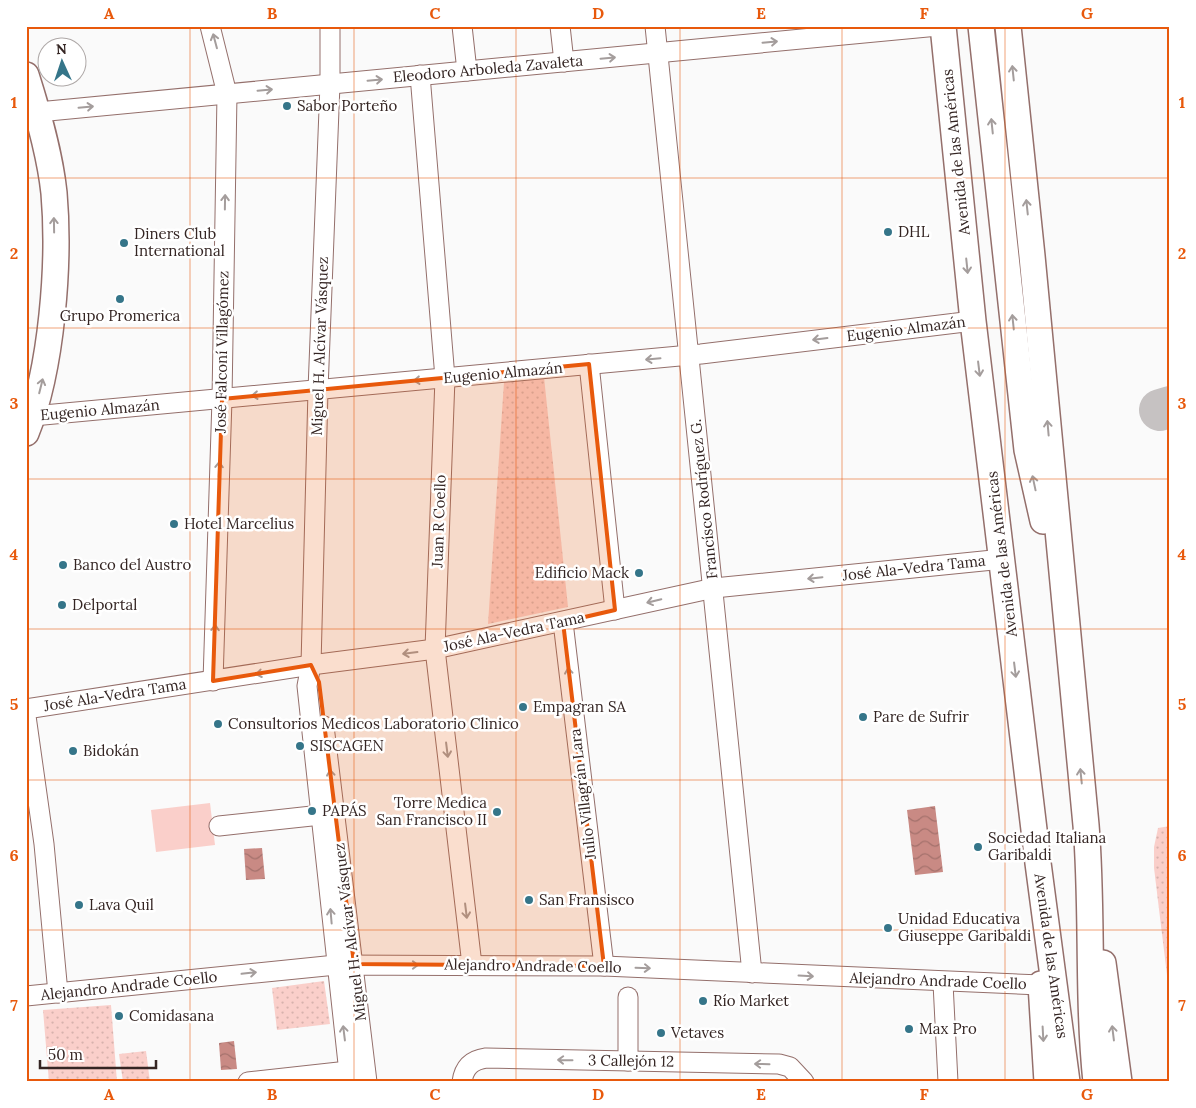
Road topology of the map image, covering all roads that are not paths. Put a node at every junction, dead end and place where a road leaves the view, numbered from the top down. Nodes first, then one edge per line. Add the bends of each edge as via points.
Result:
1 (210, 26) edge
2 (330, 26) edge
3 (462, 26) edge
4 (560, 26) edge
5 (655, 26) edge
6 (938, 26) edge
7 (943, 26) edge
8 (981, 26) edge
9 (1008, 26) edge
10 (658, 53) junction
11 (564, 62) junction
12 (467, 71) junction
13 (26, 75) edge
14 (420, 75) junction
15 (330, 84) junction
16 (227, 94) junction
17 (38, 112) junction
18 (1018, 120) junction
19 (1000, 201) junction
20 (973, 321) junction
21 (688, 355) junction
22 (590, 364) junction
23 (445, 378) junction
24 (318, 390) junction
25 (222, 399) junction
26 (30, 425) edge
27 (1002, 560) junction
28 (714, 588) junction
29 (615, 610) junction
30 (563, 622) junction
31 (1067, 633) junction
32 (435, 649) junction
33 (311, 665) junction
34 (213, 681) junction
35 (26, 709) edge
36 (26, 716) edge
37 (321, 815) junction
38 (219, 826) dead end
39 (1089, 857) junction
40 (1038, 862) junction
41 (345, 964) junction
42 (472, 965) junction
43 (604, 966) junction
44 (752, 973) junction
45 (943, 983) junction
46 (1041, 986) junction
47 (58, 993) junction
48 (26, 996) edge
49 (628, 997) dead end
50 (628, 1061) junction
51 (349, 1077) edge
52 (462, 1081) edge
53 (248, 1082) edge
54 (368, 1082) edge
55 (804, 1082) edge
56 (948, 1082) edge
57 (1047, 1082) edge
58 (1068, 1082) edge
59 (1096, 1082) edge
60 (1118, 1082) edge

16 -> 1 street, José Falconí Villagómez
2 - 15 street, Miguel H. Alcívar Vásquez
3 - 12 street
4 - 11 street
5 - 10 street, Francísco Rodríguez G.
10 -> 6 street, Eleodoro Arboleda Zavaleta
7 -> 20 main road, Avenida de las Américas
19 -> 8 main road, Avenida de las Américas
18 -> 9 main road, Avenida de las Américas
11 -> 10 street, Eleodoro Arboleda Zavaleta
10 - 21 street, Francísco Rodríguez G.
11 - 12 street, Eleodoro Arboleda Zavaleta
12 - 14 street, Eleodoro Arboleda Zavaleta
13 - 17 main road
15 -> 14 street, Eleodoro Arboleda Zavaleta
14 - 23 street, Juan R Coello
16 -> 15 street, Eleodoro Arboleda Zavaleta
15 - 24 street, Miguel H. Alcívar Vásquez
17 -> 16 street, Eleodoro Arboleda Zavaleta
25 -> 16 street, José Falconí Villagómez
26 -> 17 main road via 43,377 55,281 54,193
18 - 19 main road
31 -> 18 main road, Avenida de las Américas
31 -> 19 main road, Avenida de las Américas via 1028,450
20 -> 21 street, Eugenio Almazán
20 -> 27 main road, Avenida de las Américas
21 -> 22 street, Eugenio Almazán
21 - 28 street, Francísco Rodríguez G.
22 - 23 street, Eugenio Almazán
22 - 29 street
23 -> 24 street, Eugenio Almazán
23 - 32 street, Juan R Coello
24 -> 25 street, Eugenio Almazán
24 - 33 street, Miguel H. Alcívar Vásquez
25 - 26 street, Eugenio Almazán
34 -> 25 street, José Falconí Villagómez
27 -> 28 street, José Ala-Vedra Tama
27 -> 40 main road, Avenida de las Américas
28 -> 29 street, José Ala-Vedra Tama
28 - 44 street, Francísco Rodríguez G.
29 - 30 street, José Ala-Vedra Tama
30 - 32 street, José Ala-Vedra Tama
43 -> 30 street, Julio Villagrán Lara
39 -> 31 main road, Avenida de las Américas
32 -> 33 street, José Ala-Vedra Tama
32 -> 42 street, Juan R Coello
33 -> 34 street, José Ala-Vedra Tama
33 - 37 street, Miguel H. Alcívar Vásquez via 306,686
41 -> 33 street, Miguel H. Alcívar Vásquez via 319,682
34 - 35 street, José Ala-Vedra Tama
36 - 47 street via 44,844
37 - 38 street
41 -> 37 street, Miguel H. Alcívar Vásquez
39 - 59 main road, Avenida de las Américas via 1091,1031
60 -> 39 main road
40 - 46 main road
40 - 58 main road, Avenida de las Américas
41 -> 42 street, Alejandro Andrade Coello
47 -> 41 street, Alejandro Andrade Coello
51 -> 41 street, Miguel H. Alcívar Vásquez
41 - 54 street, Miguel H. Alcívar Vásquez
42 - 43 street, Alejandro Andrade Coello
43 -> 44 street, Alejandro Andrade Coello
44 -> 45 street, Alejandro Andrade Coello
45 - 46 street, Alejandro Andrade Coello
45 - 56 street
46 -> 57 main road
47 - 48 street, Alejandro Andrade Coello
49 - 50 street
50 -> 52 street, 3 Callejón 12 via 476,1059 466,1068
55 -> 50 street, 3 Callejón 12 via 790,1067 779,1064
51 - 53 street

